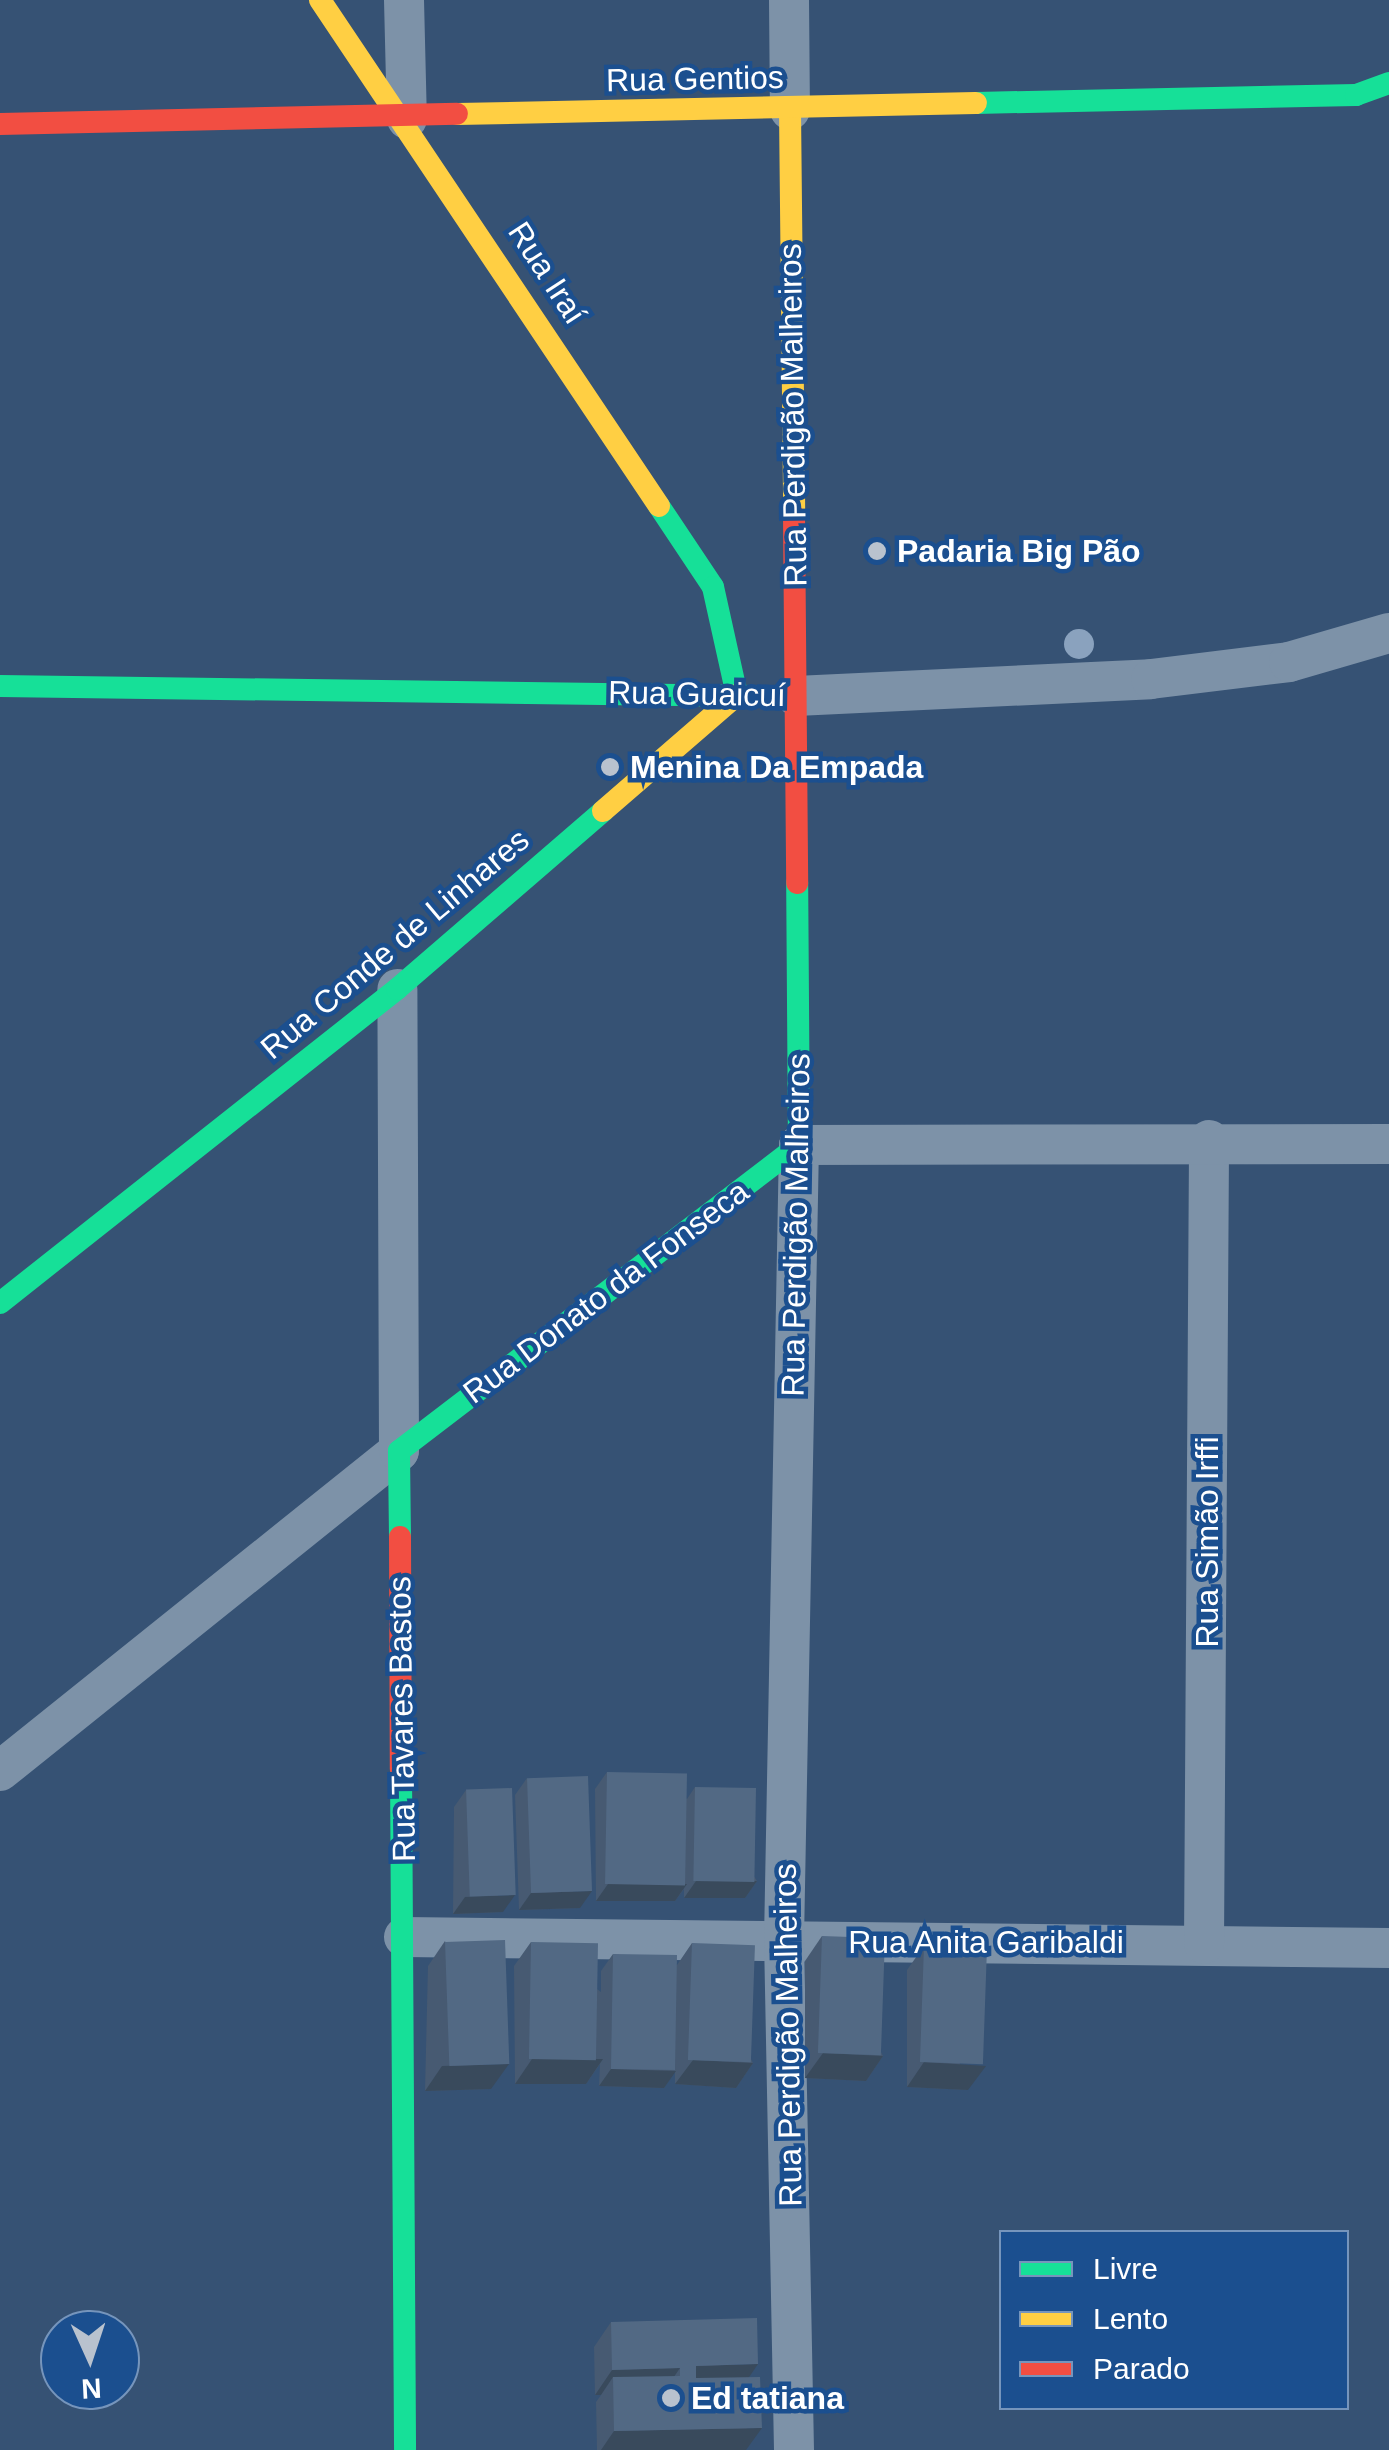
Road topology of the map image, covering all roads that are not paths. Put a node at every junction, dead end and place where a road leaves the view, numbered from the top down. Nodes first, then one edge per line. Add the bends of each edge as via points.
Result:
1 (320, 0) edge
2 (404, 0) edge
3 (789, 0) edge
4 (1389, 83) edge
5 (790, 110) junction
6 (520, 116) junction
7 (408, 119) junction
8 (0, 124) edge
9 (492, 144) dead end
10 (470, 176) dead end
11 (460, 200) junction
12 (1389, 633) edge
13 (0, 686) edge
14 (737, 696) junction
15 (796, 696) junction
16 (397, 989) junction
17 (1209, 1140) junction
18 (1389, 1144) edge
19 (799, 1145) junction
20 (0, 1303) edge
21 (399, 1451) junction
22 (0, 1770) edge
23 (404, 1937) junction
24 (784, 1940) junction
25 (1204, 1944) junction
26 (1389, 1948) edge
27 (405, 2450) edge
28 (794, 2450) edge

1 - 7 street, Rua Iraí
2 - 7 street
3 - 5 street, Rua Perdigão Malheiros
4 - 5 street, Rua Gentios via 1356,94
5 - 6 street, Rua Gentios
5 - 15 street, Rua Perdigão Malheiros
6 - 7 street, Rua Gentios
6 - 9 street
7 - 8 street, Rua Gentios
7 - 11 street, Rua Iraí
10 - 11 street
11 - 14 street, Rua Iraí via 713,587
12 - 15 street, Rua Guaicuí via 1289,662 1151,679
13 - 14 street, Rua Guaicuí
14 - 15 street, Rua Guaicuí
14 - 16 street, Rua Conde de Linhares
15 - 19 street, Rua Perdigão Malheiros
16 - 20 street, Rua Conde de Linhares
16 - 21 street, Rua Tavares Bastos
17 - 18 street
17 - 19 street
17 - 25 street, Rua Simão Irffi
19 - 21 street, Rua Donato da Fonseca
19 - 24 street, Rua Perdigão Malheiros
21 - 22 street, Rua Donato da Fonseca
21 - 23 street, Rua Tavares Bastos
23 - 24 street, Rua Anita Garibaldi
23 - 27 street, Rua Tavares Bastos
24 - 25 street, Rua Anita Garibaldi
24 - 28 street, Rua Perdigão Malheiros
25 - 26 street, Rua Anita Garibaldi

